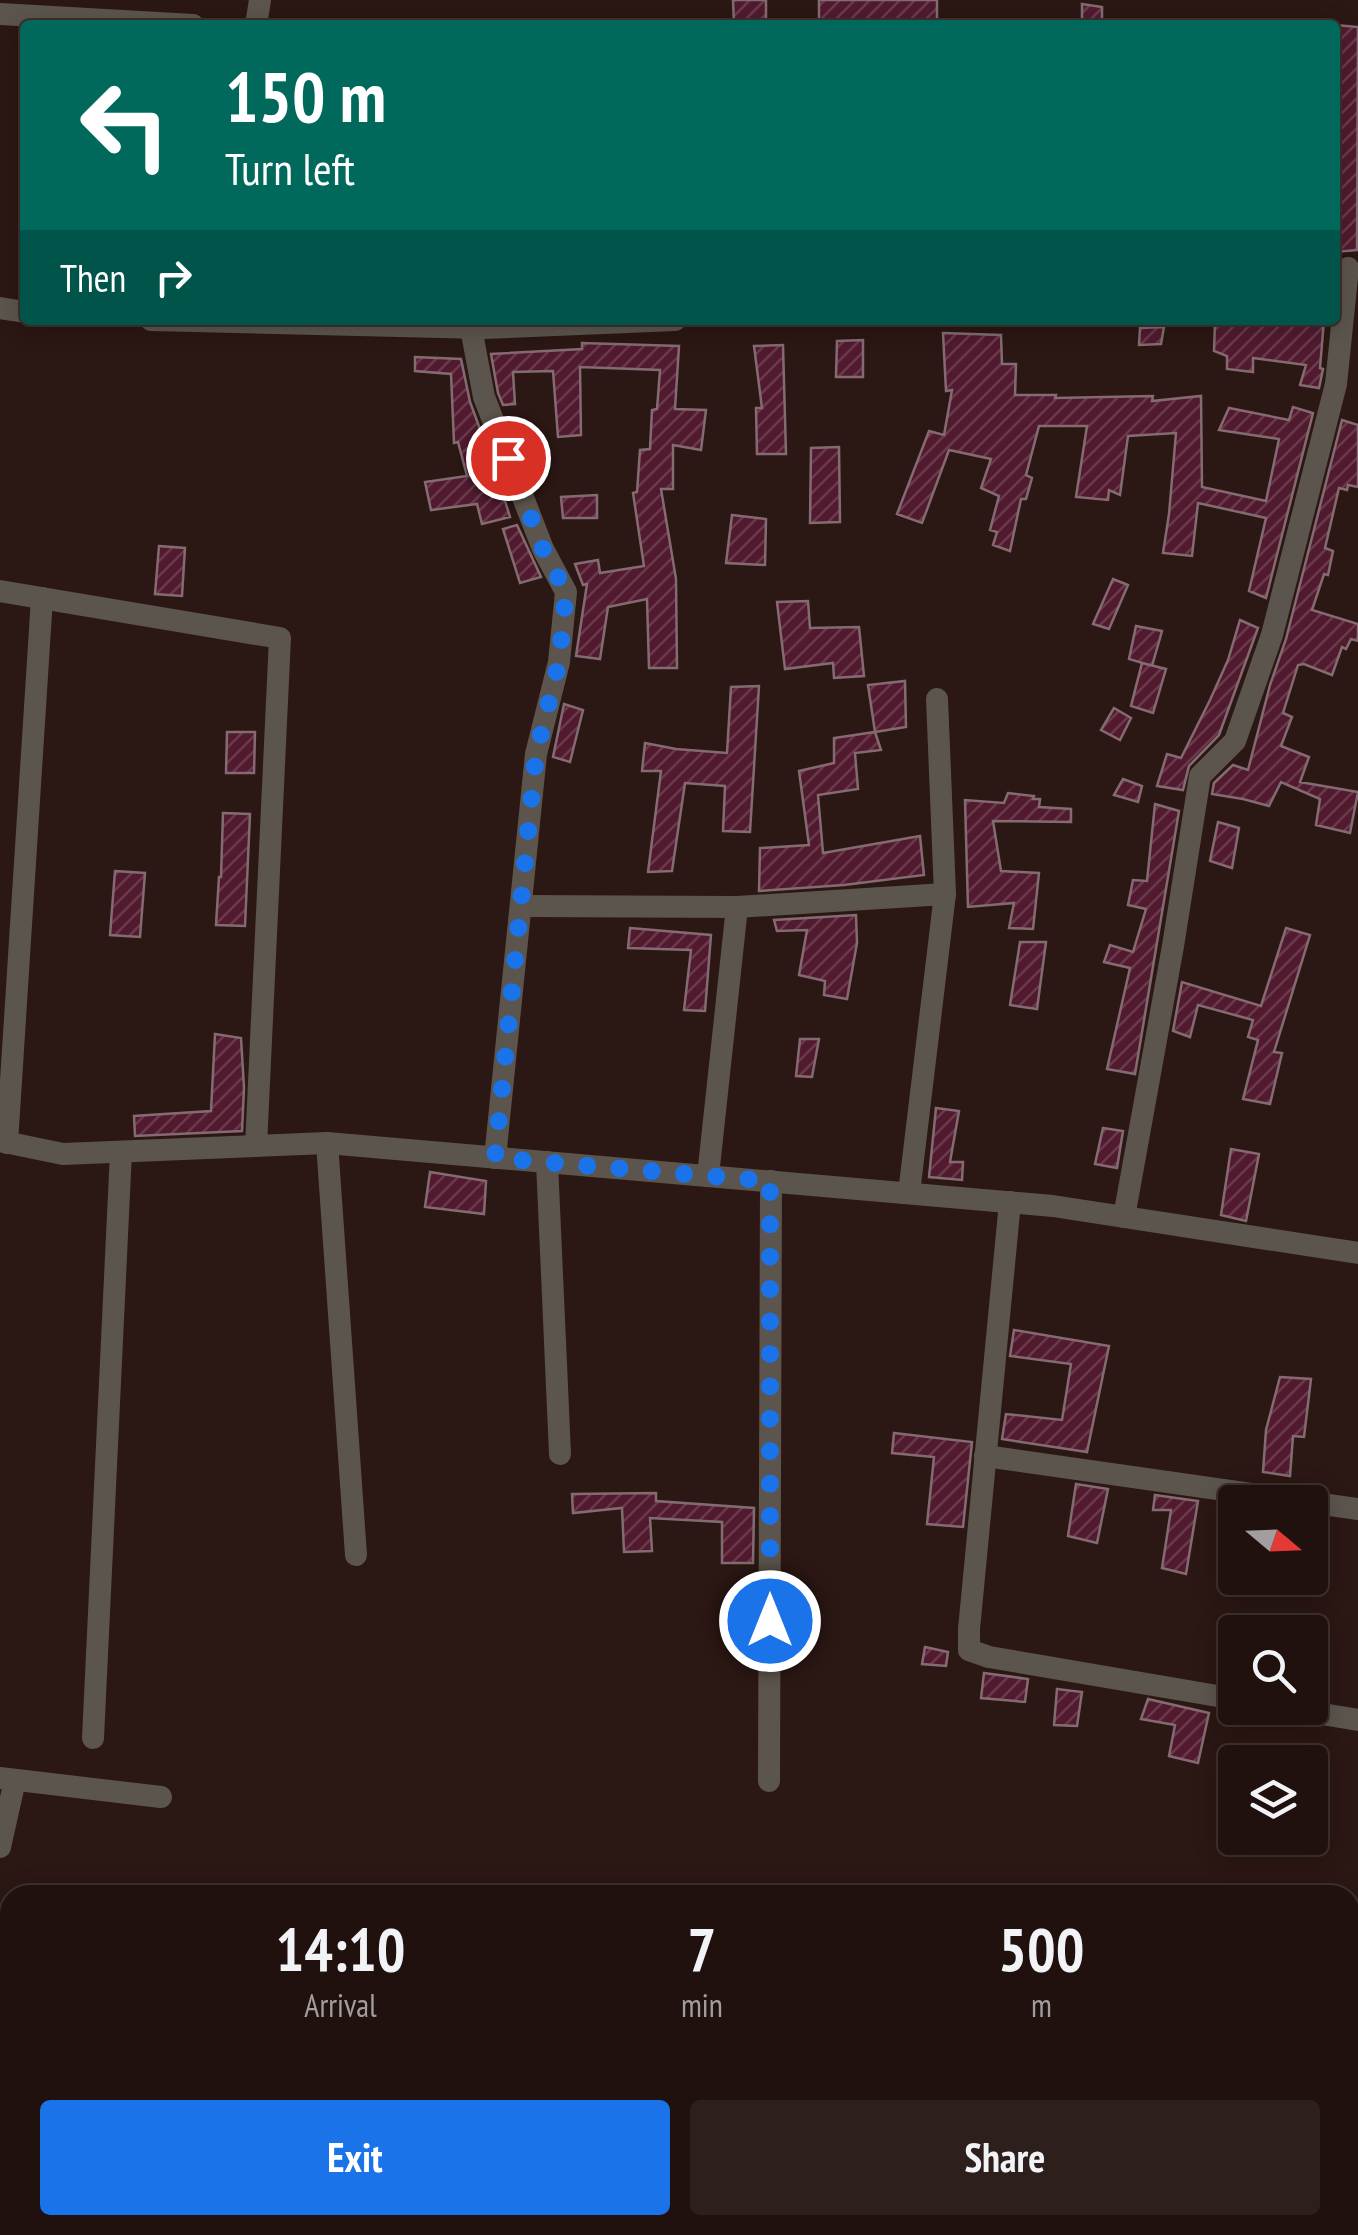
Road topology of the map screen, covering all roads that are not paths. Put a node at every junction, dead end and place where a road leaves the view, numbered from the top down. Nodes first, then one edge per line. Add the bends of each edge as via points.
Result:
1 (0, 14) edge
2 (105, 20) edge
3 (1347, 268) edge
4 (351, 325) edge
5 (548, 325) edge
6 (471, 328) junction
7 (0, 591) edge
8 (42, 598) junction
9 (938, 698) dead end
10 (945, 894) junction
11 (522, 906) junction
12 (738, 908) junction
13 (3, 1142) edge
14 (327, 1143) junction
15 (256, 1146) junction
16 (121, 1152) junction
17 (495, 1158) junction
18 (547, 1162) junction
19 (708, 1176) junction
20 (770, 1181) junction
21 (909, 1193) junction
22 (1010, 1202) junction
23 (1124, 1217) junction
24 (1358, 1253) edge
25 (560, 1454) dead end
26 (985, 1456) junction
27 (1358, 1509) edge
28 (356, 1554) dead end
29 (1218, 1696) edge
30 (1328, 1715) edge
31 (1358, 1720) edge
32 (93, 1738) dead end
33 (8, 1779) edge
34 (770, 1781) dead end
35 (160, 1797) dead end
36 (0, 1847) edge

1 - 2 street
3 - 23 street via 1336,384 1272,634 1235,742 1200,776
4 - 6 street
5 - 6 street
6 - 11 street via 484,397 566,592 559,662 536,754
7 - 8 street
8 - 13 street
8 - 15 street via 280,638
9 - 10 street
10 - 12 street
10 - 21 street
11 - 12 street
11 - 17 street
12 - 19 street
13 - 16 street via 63,1154
14 - 15 street
14 - 17 street
14 - 28 street
15 - 16 street
16 - 32 street
17 - 18 street
18 - 19 street
18 - 25 street
19 - 20 street
20 - 21 street
20 - 34 street
21 - 22 street
22 - 23 street
22 - 26 street
23 - 24 street
26 - 27 street
26 - 29 street via 970,1650
30 - 31 street
33 - 35 street
33 - 36 street

